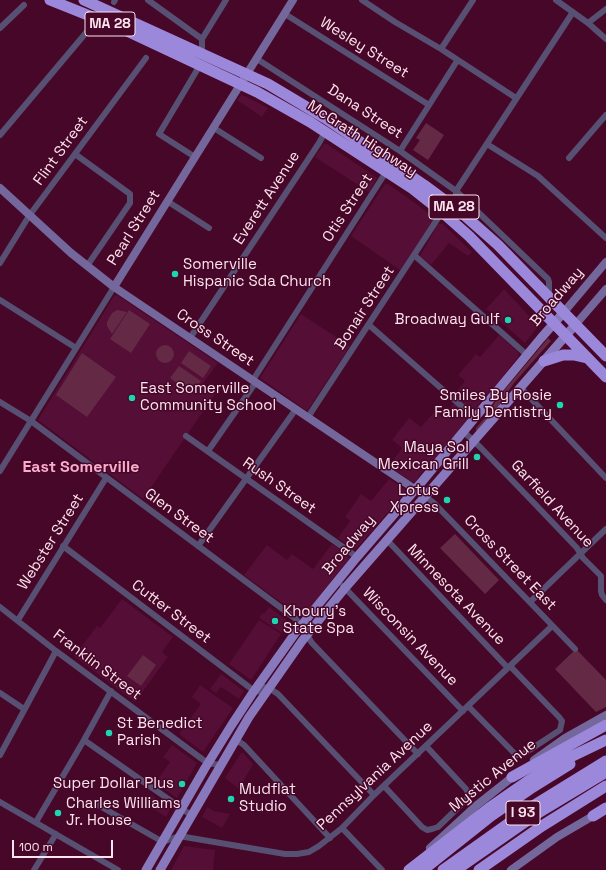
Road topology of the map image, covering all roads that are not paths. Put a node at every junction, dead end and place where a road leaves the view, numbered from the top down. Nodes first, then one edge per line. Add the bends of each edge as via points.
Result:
1 (50, 0) edge
2 (84, 0) edge
3 (148, 0) edge
4 (226, 0) edge
5 (293, 0) edge
6 (362, 0) edge
7 (473, 0) edge
8 (556, 0) edge
9 (24, 5) dead end
10 (606, 9) edge
11 (573, 12) junction
12 (285, 14) junction
13 (588, 23) junction
14 (0, 28) edge
15 (90, 28) dead end
16 (202, 39) junction
17 (606, 39) edge
18 (441, 49) junction
19 (202, 53) junction
20 (146, 58) dead end
21 (257, 59) junction
22 (457, 61) junction
23 (200, 65) junction
24 (247, 74) junction
25 (241, 84) junction
26 (516, 98) junction
27 (429, 105) junction
28 (606, 115) edge
29 (603, 123) edge
30 (214, 128) junction
31 (325, 132) junction
32 (0, 136) edge
33 (487, 144) junction
34 (400, 151) junction
35 (75, 154) junction
36 (195, 157) junction
37 (261, 158) dead end
38 (569, 158) dead end
39 (386, 172) junction
40 (0, 188) edge
41 (456, 191) junction
42 (167, 201) junction
43 (456, 208) junction
44 (442, 212) junction
45 (29, 216) junction
46 (209, 228) dead end
47 (606, 238) edge
48 (414, 255) junction
49 (606, 262) edge
50 (0, 263) edge
51 (87, 266) junction
52 (114, 286) junction
53 (606, 289) edge
54 (549, 296) junction
55 (0, 300) edge
56 (564, 312) junction
57 (553, 324) junction
58 (576, 324) junction
59 (369, 325) junction
60 (566, 336) junction
61 (190, 338) junction
62 (76, 348) junction
63 (527, 355) junction
64 (606, 356) edge
65 (587, 358) junction
66 (544, 361) junction
67 (606, 377) edge
68 (254, 381) junction
69 (520, 388) junction
70 (0, 402) edge
71 (296, 409) junction
72 (308, 417) junction
73 (475, 418) junction
74 (32, 421) junction
75 (464, 432) junction
76 (186, 436) dead end
77 (474, 441) junction
78 (208, 452) junction
79 (0, 471) edge
80 (106, 478) junction
81 (606, 478) edge
82 (246, 479) junction
83 (416, 490) junction
84 (425, 496) junction
85 (606, 529) edge
86 (386, 540) junction
87 (63, 546) junction
88 (198, 546) junction
89 (580, 553) junction
90 (357, 557) junction
91 (338, 580) junction
92 (345, 588) junction
93 (606, 600) edge
94 (530, 602) junction
95 (0, 607) edge
96 (18, 620) junction
97 (552, 626) junction
98 (301, 627) junction
99 (307, 635) junction
100 (575, 650) dead end
101 (56, 651) junction
102 (509, 667) junction
103 (256, 688) junction
104 (267, 690) junction
105 (111, 691) junction
106 (0, 693) edge
107 (468, 706) junction
108 (24, 709) junction
109 (463, 711) junction
110 (606, 715) edge
111 (606, 725) edge
112 (84, 740) junction
113 (235, 740) junction
114 (606, 741) edge
115 (426, 746) junction
116 (418, 754) junction
117 (0, 755) edge
118 (606, 762) edge
119 (208, 763) junction
120 (220, 765) junction
121 (606, 772) edge
122 (512, 777) junction
123 (384, 786) junction
124 (606, 787) edge
125 (374, 795) junction
126 (0, 802) edge
127 (98, 805) dead end
128 (182, 809) junction
129 (606, 809) edge
130 (191, 815) junction
131 (606, 815) edge
132 (593, 816) junction
133 (36, 822) junction
134 (342, 828) junction
135 (56, 834) junction
136 (179, 836) junction
137 (330, 838) junction
138 (162, 842) junction
139 (514, 869) edge
140 (34, 870) edge
141 (118, 870) edge
142 (146, 870) edge
143 (160, 870) edge
144 (382, 870) edge
145 (407, 870) edge
146 (423, 870) edge
147 (443, 870) edge
148 (456, 870) edge
149 (479, 870) edge

1 - 23 highway, McGrath Highway / MA 28 via 113,25
2 - 19 highway, McGrath Highway / MA 28
3 - 16 street
4 - 16 street
5 - 12 street, Pearl Street
6 - 18 street
7 - 18 street
8 - 11 street
9 - 14 street
10 - 13 street
11 - 13 street
11 - 26 street
12 - 21 street, Pearl Street
12 - 27 street, Wesley Street
13 - 17 street
15 - 32 street
16 - 19 street
18 - 22 street
19 - 24 highway, McGrath Highway / MA 28
20 - 35 street, Flint Street
21 - 24 street, Pearl Street
21 - 34 street, Dana Street
22 - 26 street
22 - 27 street
23 - 25 highway, McGrath Highway / MA 28
23 - 36 street via 159,134
24 - 25 street, Pearl Street
24 - 43 highway, McGrath Highway / MA 28 via 325,118
25 - 30 street, Pearl Street
25 - 31 highway, McGrath Highway / MA 28
26 - 33 street
27 - 34 street
28 - 29 street
29 - 38 street
30 - 36 street, Pearl Street
30 - 37 street
31 - 39 highway, McGrath Highway / MA 28
31 - 61 street, Everett Avenue
33 - 41 street
33 - 47 street via 538,176
34 - 41 street, Dana Street
35 - 45 street, Flint Street
35 - 51 street via 130,194 130,203
36 - 42 street, Pearl Street
39 - 44 highway, McGrath Highway / MA 28
39 - 68 street, Otis Street
40 - 45 street, Cross Street
41 - 43 street
41 - 54 street, Dana Street via 548,279
42 - 46 street
42 - 52 street, Pearl Street
43 - 54 highway, McGrath Highway / MA 28
44 - 48 street, Bonair Street
44 - 57 highway, McGrath Highway / MA 28 via 477,243
45 - 50 street, Flint Street
45 - 51 street, Cross Street
48 - 59 street, Bonair Street
48 - 63 street
49 - 56 street, Broadway
51 - 52 street, Cross Street
52 - 61 street, Cross Street
52 - 62 street, Pearl Street
53 - 58 street, Broadway
54 - 56 highway, McGrath Highway / MA 28
55 - 62 street
56 - 57 main road, Broadway
56 - 58 highway, McGrath Highway / MA 28
57 - 60 highway, McGrath Highway / MA 28
57 - 63 main road, Broadway
58 - 60 main road, Broadway
58 - 64 highway, McGrath Highway / MA 28
59 - 72 street, Bonair Street
59 - 73 street
60 - 65 highway, McGrath Highway / MA 28
60 - 66 main road, Broadway
61 - 68 street, Cross Street
62 - 74 street, Pearl Street
63 - 73 main road, Broadway
65 - 66 highway via 563,355
65 - 67 highway, McGrath Highway / MA 28
66 - 69 main road, Broadway
68 - 71 street, Cross Street
68 - 78 street, Otis Street
69 - 77 main road, Broadway
69 - 81 street
70 - 74 street, Glen Street
71 - 72 street, Cross Street
71 - 82 street
72 - 83 street, Cross Street
73 - 75 main road, Broadway
74 - 79 street, Pearl Street
74 - 80 street, Glen Street
75 - 77 street, Garfield Avenue
75 - 83 main road, Broadway
76 - 78 street, Rush Street
77 - 84 main road, Broadway
77 - 89 street, Garfield Avenue
78 - 82 street, Rush Street
80 - 87 street, Webster Street
80 - 88 street, Glen Street
82 - 88 street
82 - 90 street, Rush Street
83 - 84 street, Cross Street
83 - 90 main road, Broadway
84 - 86 main road, Broadway
84 - 94 street, Cross Street East
85 - 89 street
86 - 92 main road, Broadway
86 - 102 street, Minnesota Avenue
87 - 96 street, Webster Street
87 - 103 street, Cutter Street
88 - 98 street, Glen Street via 296,619
89 - 93 street, Garfield Avenue via 601,576 601,591
89 - 94 street
90 - 91 main road, Broadway
91 - 92 street, Wisconsin Avenue
91 - 98 main road, Broadway
92 - 99 main road, Broadway
92 - 109 street, Wisconsin Avenue
94 - 97 street, Cross Street East
95 - 96 street, Franklin Street
96 - 101 street, Franklin Street
97 - 100 street, Cross Street East
97 - 102 street, Pennsylvania Avenue
98 - 99 street, Glen Street
98 - 103 main road, Broadway
99 - 104 main road, Broadway
99 - 116 street, Glen Street
101 - 105 street, Franklin Street
101 - 108 street
102 - 107 street, Pennsylvania Avenue
102 - 107 street, Minnesota Avenue via 562,721 560,730 520,756 516,755
103 - 104 street, Cutter Street
103 - 119 main road, Broadway
104 - 113 main road, Broadway
104 - 125 street via 280,696
105 - 112 street
105 - 119 street, Franklin Street
106 - 108 street
107 - 109 street, Pennsylvania Avenue
108 - 117 street
109 - 115 street, Pennsylvania Avenue
110 - 122 street, Mystic Avenue via 548,750
111 - 122 highway
112 - 128 street
112 - 133 street
113 - 120 main road, Broadway
113 - 137 street via 244,745
114 - 145 highway via 560,762 528,781
114 - 146 highway via 511,802
115 - 116 street, Pennsylvania Avenue
115 - 123 street via 468,793 466,800 438,827 427,830 422,827
116 - 123 street, Pennsylvania Avenue
118 - 147 highway, I 93 via 533,806
119 - 120 street, Franklin Street
119 - 128 main road, Broadway
120 - 130 main road, Broadway
121 - 148 highway, I 93 via 543,809
122 - 145 street, Mystic Avenue via 461,819
123 - 125 street, Pennsylvania Avenue
124 - 149 highway, I 93 via 542,826
125 - 134 street, Pennsylvania Avenue
126 - 133 street
127 - 138 street
128 - 130 street
128 - 138 main road, Broadway
129 - 132 highway
130 - 136 main road, Broadway
131 - 132 street
132 - 139 street via 557,837
133 - 135 street
134 - 137 street, Pennsylvania Avenue
134 - 144 street
135 - 140 street
135 - 141 street
136 - 137 street, Pennsylvania Avenue via 285,854 309,852
136 - 138 street
136 - 143 main road, Broadway
138 - 142 main road, Broadway

